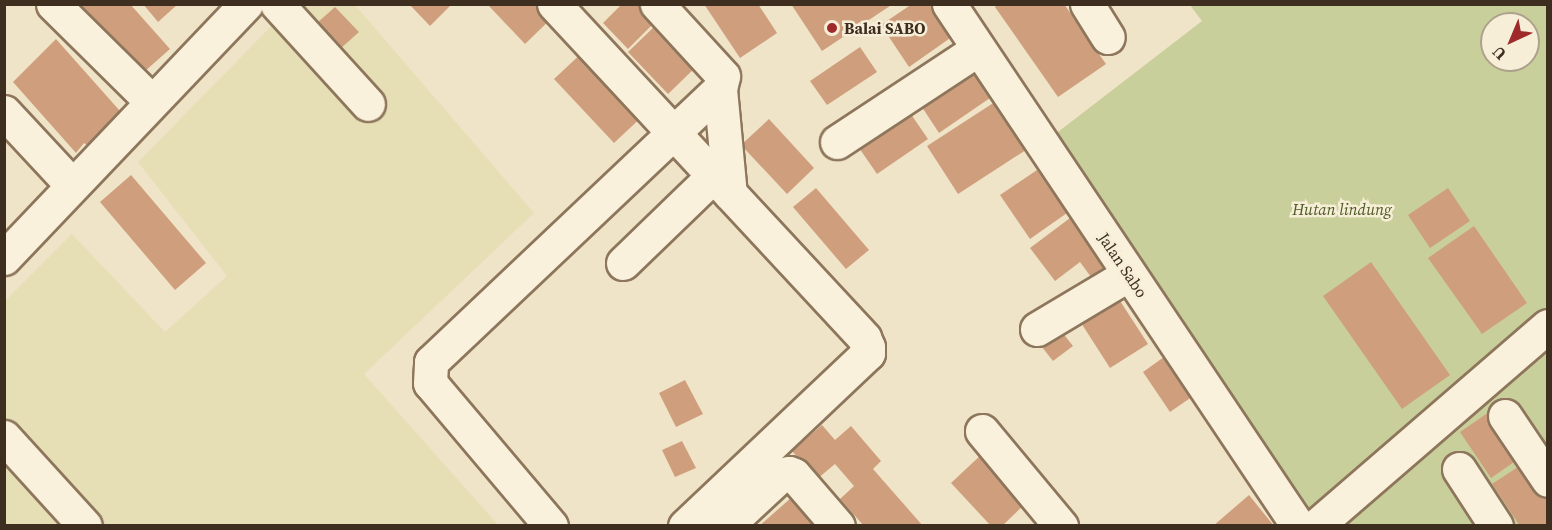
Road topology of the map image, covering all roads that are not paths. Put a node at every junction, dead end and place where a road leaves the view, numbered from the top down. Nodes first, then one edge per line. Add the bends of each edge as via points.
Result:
1 (53, 4) edge
2 (277, 4) edge
3 (554, 4) edge
4 (657, 4) edge
5 (949, 4) edge
6 (1087, 4) edge
7 (242, 6) edge
8 (1108, 37) dead end
9 (978, 49) junction
10 (720, 89) junction
11 (151, 101) junction
12 (368, 104) dead end
13 (4, 112) edge
14 (672, 133) junction
15 (837, 142) dead end
16 (72, 185) junction
17 (722, 185) junction
18 (4, 258) edge
19 (623, 263) dead end
20 (1129, 274) junction
21 (1548, 326) edge
22 (1037, 329) dead end
23 (1504, 416) dead end
24 (982, 431) dead end
25 (4, 437) edge
26 (1459, 469) dead end
27 (1548, 480) edge
28 (85, 525) edge
29 (551, 525) edge
30 (685, 525) edge
31 (726, 525) edge
32 (838, 525) edge
33 (1061, 525) edge
34 (1298, 525) edge
35 (1316, 525) edge
36 (1496, 525) edge

1 - 11 street
2 - 12 street
3 - 14 street
4 - 10 street via 723,76
5 - 9 street, Jalan Sabo
6 - 8 street
7 - 11 street
9 - 15 street
9 - 20 street, Jalan Sabo
10 - 14 street
10 - 17 street
11 - 16 street
13 - 16 street
14 - 17 street
14 - 29 street via 431,362 430,383
16 - 18 street
17 - 19 street
17 - 30 street via 864,338 868,353
20 - 22 street
20 - 34 street, Jalan Sabo
21 - 35 street
23 - 27 street
24 - 33 street
25 - 28 street
26 - 36 street
31 - 32 street via 782,474 789,473

